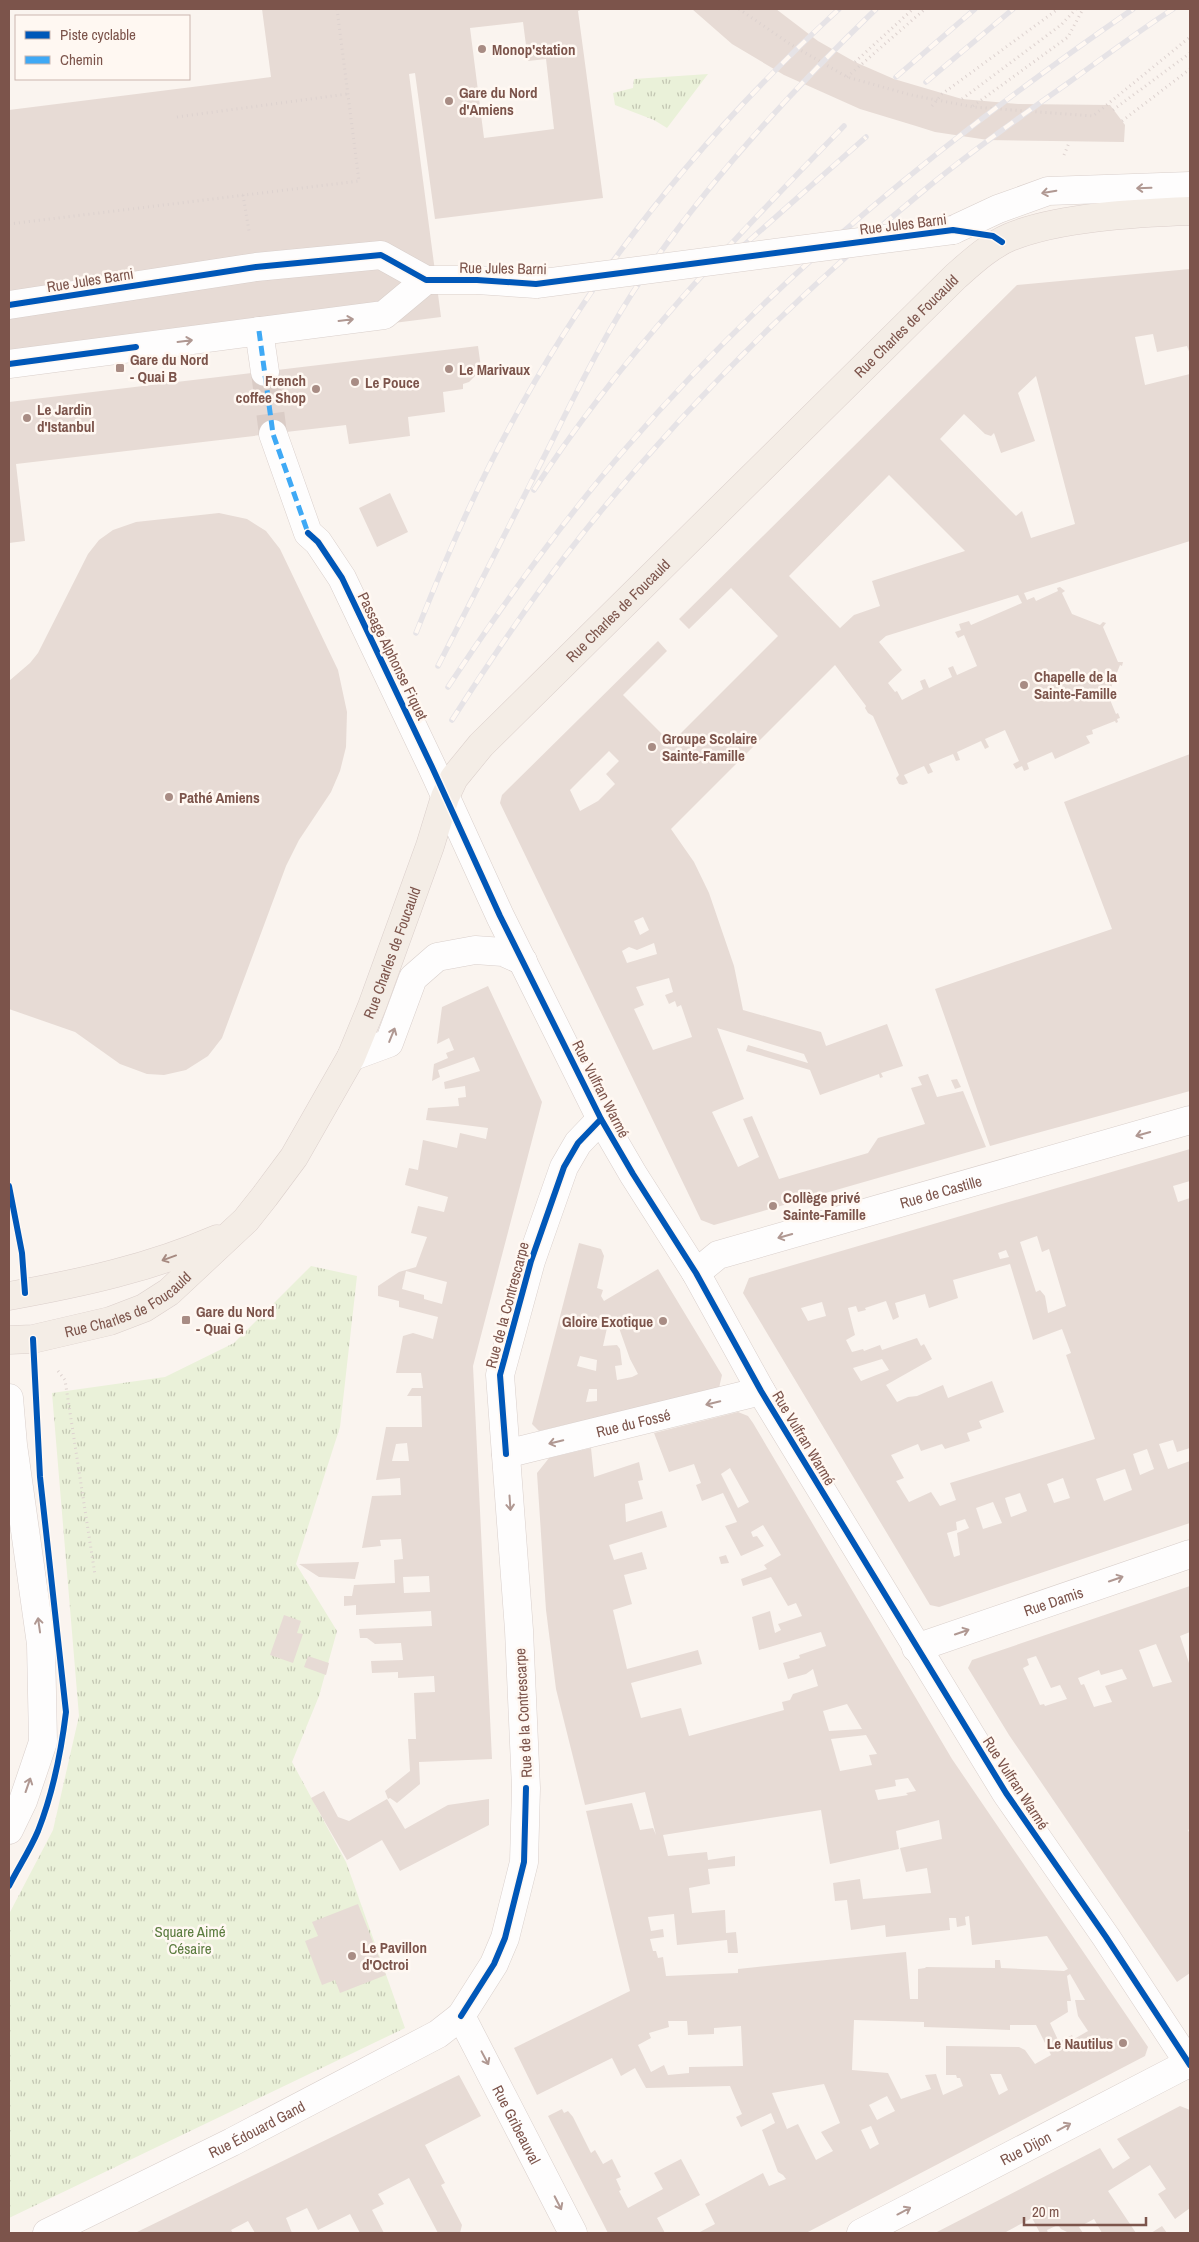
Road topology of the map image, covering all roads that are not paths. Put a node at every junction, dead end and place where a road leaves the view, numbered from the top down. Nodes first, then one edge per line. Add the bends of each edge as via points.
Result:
1 (1190, 186) edge
2 (1190, 211) edge
3 (953, 230) junction
4 (1002, 242) junction
5 (426, 280) junction
6 (9, 305) edge
7 (259, 332) junction
8 (9, 364) edge
9 (265, 372) tunnel mouth
10 (273, 434) tunnel mouth
11 (445, 797) junction
12 (523, 961) junction
13 (351, 1057) junction
14 (600, 1120) junction
15 (1190, 1120) edge
16 (230, 1233) junction
17 (696, 1273) junction
18 (9, 1296) edge
19 (21, 1340) edge
20 (761, 1391) junction
21 (9, 1398) edge
22 (506, 1454) junction
23 (1190, 1554) edge
24 (916, 1648) junction
25 (9, 1830) edge
26 (461, 2016) junction
27 (1190, 2064) edge
28 (47, 2233) edge
29 (573, 2233) edge
30 (861, 2233) edge

1 -> 3 street via 1048,191
2 - 4 main road via 1050,225
3 - 4 street, Rue Jules Barni via 992,236
3 - 5 street, Rue Jules Barni, bridge via 536,284
4 - 11 main road, Rue Charles de Foucauld via 983,253 955,277 481,745 454,778
5 - 6 street, Rue Jules Barni via 381,255 256,267
7 -> 5 street via 384,315
8 -> 7 street
7 - 9 street
10 - 11 street, Passage Alphonse Fiquet via 308,533 318,542 342,578
11 - 12 street, Rue Vulfran Warmé
11 - 13 main road, Rue Charles de Foucauld via 430,846
13 -> 12 street, Rue Charles de Foucauld via 389,1043 413,978 437,957 475,950 503,952
12 - 14 street, Rue Vulfran Warmé
13 - 16 main road, Rue Charles de Foucauld via 294,1157 246,1220
14 - 17 street, Rue Vulfran Warmé
14 - 22 street, Rue de la Contrescarpe via 578,1143 564,1167 531,1261 500,1375
15 -> 17 street, Rue de Castille via 718,1255
16 -> 18 main road, Rue Charles de Foucauld via 120,1274
16 - 19 main road, Rue Charles de Foucauld via 169,1292 144,1308 110,1321
17 - 20 street, Rue Vulfran Warmé
20 -> 22 street, Rue du Fossé
20 - 24 street, Rue Vulfran Warmé
25 -> 21 street via 43,1742 41,1644
22 -> 26 street, Rue de la Contrescarpe via 520,1640 526,1788 524,1862 505,1938 494,1964
24 -> 23 street, Rue Damis
24 - 27 street, Rue Vulfran Warmé via 1006,1792
26 - 28 street, Rue Édouard Gand via 438,2034 232,2142
26 -> 29 street, Rue Gribeauval
30 -> 27 street, Rue Dijon

